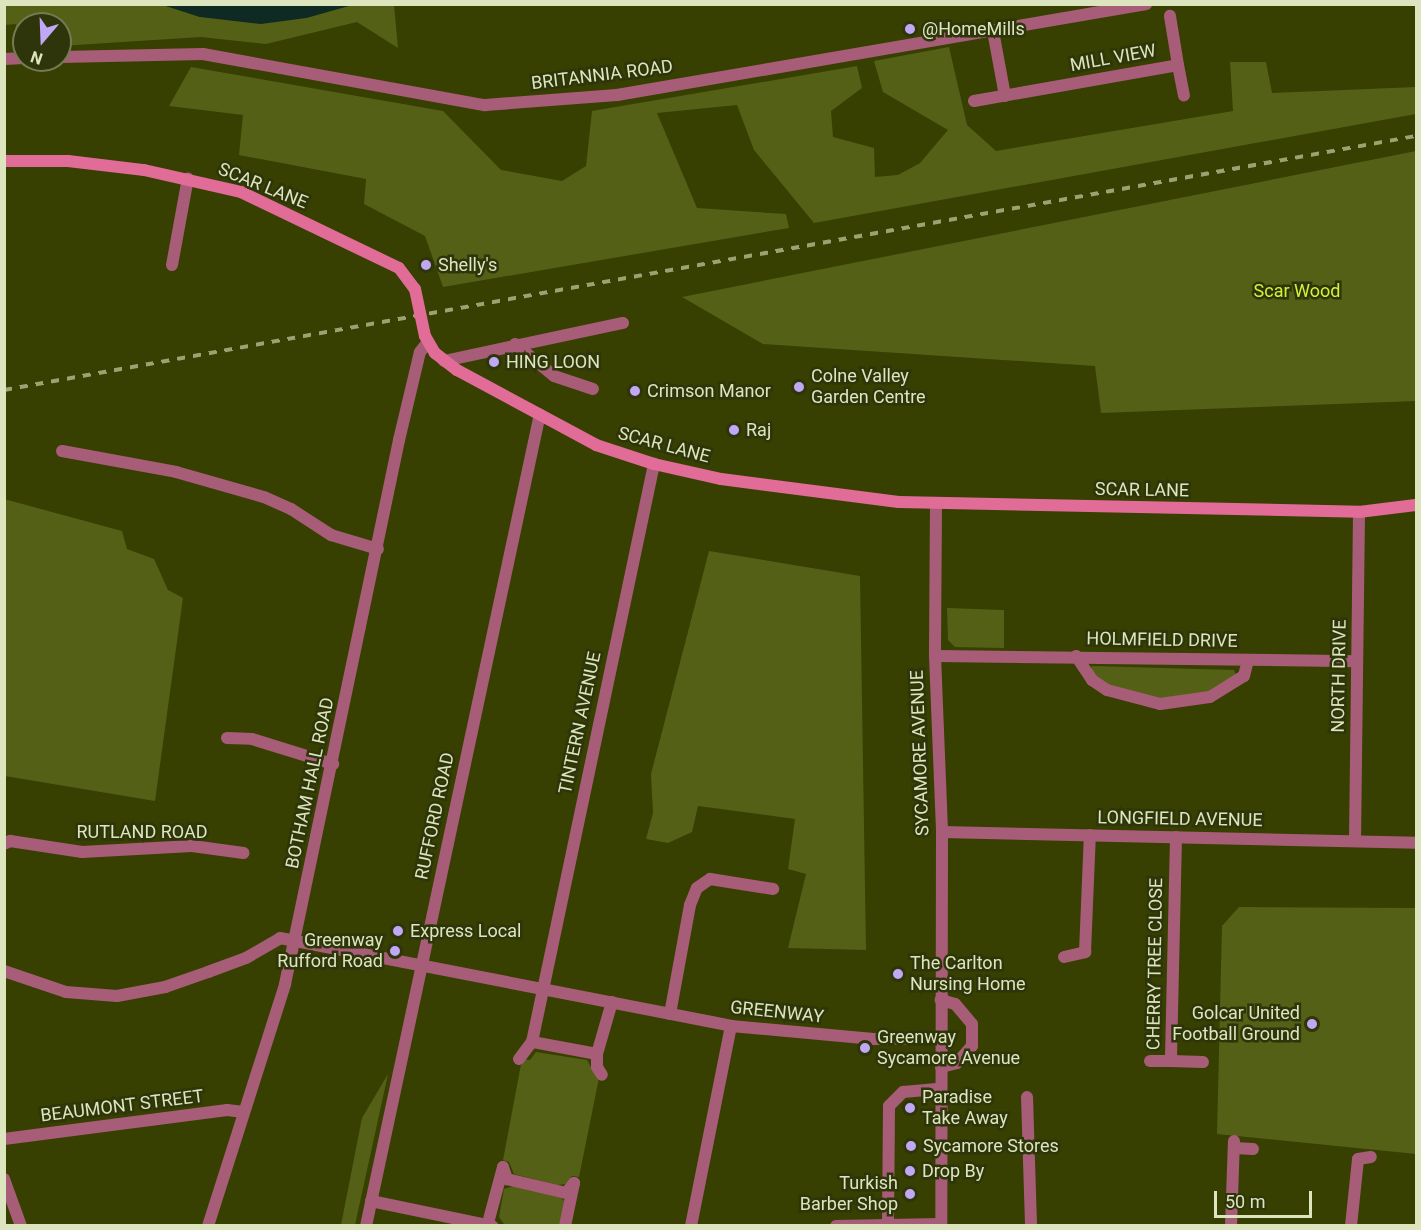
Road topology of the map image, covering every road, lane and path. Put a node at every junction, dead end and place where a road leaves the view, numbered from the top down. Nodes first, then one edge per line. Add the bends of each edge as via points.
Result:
1 (1146, 4) edge
2 (1170, 16) dead end
3 (993, 31) junction
4 (72, 57) edge
5 (1178, 65) junction
6 (1184, 95) dead end
7 (1005, 96) junction
8 (974, 101) dead end
9 (4, 162) edge
10 (188, 178) junction
11 (172, 265) dead end
12 (623, 322) dead end
13 (426, 340) junction
14 (515, 344) junction
15 (444, 361) junction
16 (593, 389) dead end
17 (540, 414) junction
18 (62, 451) dead end
19 (654, 464) junction
20 (936, 504) junction
21 (1416, 505) edge
22 (1359, 512) junction
23 (378, 549) junction
24 (935, 656) junction
25 (1076, 656) junction
26 (1248, 660) junction
27 (1357, 661) junction
28 (227, 738) dead end
29 (333, 764) junction
30 (942, 832) junction
31 (1090, 835) junction
32 (1176, 837) junction
33 (1355, 841) junction
34 (1416, 843) edge
35 (4, 844) edge
36 (244, 853) dead end
37 (773, 889) dead end
38 (294, 940) junction
39 (1064, 957) dead end
40 (420, 966) junction
41 (4, 970) edge
42 (541, 990) junction
43 (941, 1000) junction
44 (612, 1002) junction
45 (670, 1014) junction
46 (731, 1026) junction
47 (941, 1038) junction
48 (532, 1042) junction
49 (597, 1054) junction
50 (519, 1059) dead end
51 (1150, 1061) dead end
52 (1171, 1061) junction
53 (1203, 1062) dead end
54 (941, 1067) junction
55 (602, 1075) dead end
56 (940, 1089) junction
57 (1028, 1097) dead end
58 (244, 1112) junction
59 (4, 1139) edge
60 (1253, 1149) dead end
61 (1371, 1157) dead end
62 (4, 1179) edge
63 (371, 1201) junction
64 (888, 1223) junction
65 (490, 1224) edge
66 (941, 1225) edge
67 (21, 1226) edge
68 (208, 1226) edge
69 (366, 1226) edge
70 (565, 1226) edge
71 (691, 1226) edge
72 (836, 1226) edge
73 (1031, 1226) edge
74 (1231, 1226) edge
75 (1352, 1226) edge

1 - 3 street, BRITANNIA ROAD
2 - 5 street, MILL VIEW
3 - 4 street, BRITANNIA ROAD via 617,95 485,105 203,54
3 - 7 street
5 - 6 street
5 - 7 street, MILL VIEW
7 - 8 street, MILL VIEW
9 - 10 main road, SCAR LANE via 68,161
10 - 11 street
10 - 13 main road, SCAR LANE, bridge via 241,192 399,268 415,289
12 - 14 street
13 - 15 main road, SCAR LANE
13 - 23 street, BOTHAM HALL ROAD
14 - 15 street
14 - 16 street via 554,376
15 - 17 main road, SCAR LANE
17 - 19 main road, SCAR LANE via 596,445
17 - 40 street, RUFFORD ROAD
18 - 23 street via 176,472 264,497 331,535
19 - 20 main road, SCAR LANE via 815,493
19 - 42 street, TINTERN AVENUE
20 - 22 main road, SCAR LANE
20 - 24 street, SYCAMORE AVENUE
21 - 22 main road, SCAR LANE
22 - 27 street, NORTH DRIVE
23 - 29 street, BOTHAM HALL ROAD
24 - 25 street, HOLMFIELD DRIVE
24 - 30 street, SYCAMORE AVENUE
25 - 26 street, HOLMFIELD DRIVE
25 - 26 street, HOLMFIELD DRIVE via 1092,680 1107,690 1160,704 1210,697 1244,676
26 - 27 street, HOLMFIELD DRIVE
27 - 33 street, NORTH DRIVE
28 - 29 street via 252,739
29 - 38 street, BOTHAM HALL ROAD
30 - 31 street, LONGFIELD AVENUE
30 - 43 street, SYCAMORE AVENUE
31 - 32 street, LONGFIELD AVENUE
31 - 39 street via 1085,952
32 - 33 street, LONGFIELD AVENUE
32 - 52 street, CHERRY TREE CLOSE
33 - 34 street, LONGFIELD AVENUE
35 - 36 street, RUTLAND ROAD via 10,841 82,852 192,846
37 - 45 street via 710,879 697,888 690,905
38 - 40 street, GREENWAY
38 - 41 street via 280,938 246,958 197,976 117,996 66,992
38 - 58 street, BOTHAM HALL ROAD via 285,984
40 - 42 street, GREENWAY
40 - 63 street, RUFFORD ROAD
42 - 44 street, GREENWAY
42 - 48 street
43 - 47 street, SYCAMORE AVENUE
43 - 54 street via 967,1014 972,1024 972,1046 957,1063
44 - 45 street, GREENWAY
44 - 49 street
45 - 46 street, GREENWAY
46 - 47 street, GREENWAY via 873,1039
46 - 71 street
47 - 54 street, SYCAMORE AVENUE
48 - 49 street
48 - 50 street
49 - 55 street via 597,1067
51 - 52 street
52 - 53 street, CHERRY TREE CLOSE
54 - 56 street, SYCAMORE AVENUE
56 - 64 street via 903,1092 889,1106
56 - 66 street, SYCAMORE AVENUE
57 - 73 street
58 - 59 street, BEAUMONT STREET via 227,1110
58 - 68 street, BOTHAM HALL ROAD
60 - 74 street via 1234,1145
61 - 75 street via 1358,1159
62 - 67 street
63 - 65 street
63 - 69 street, RUFFORD ROAD
64 - 66 street
64 - 72 street
65 - 70 street via 503,1167 507,1179 566,1193 574,1183

